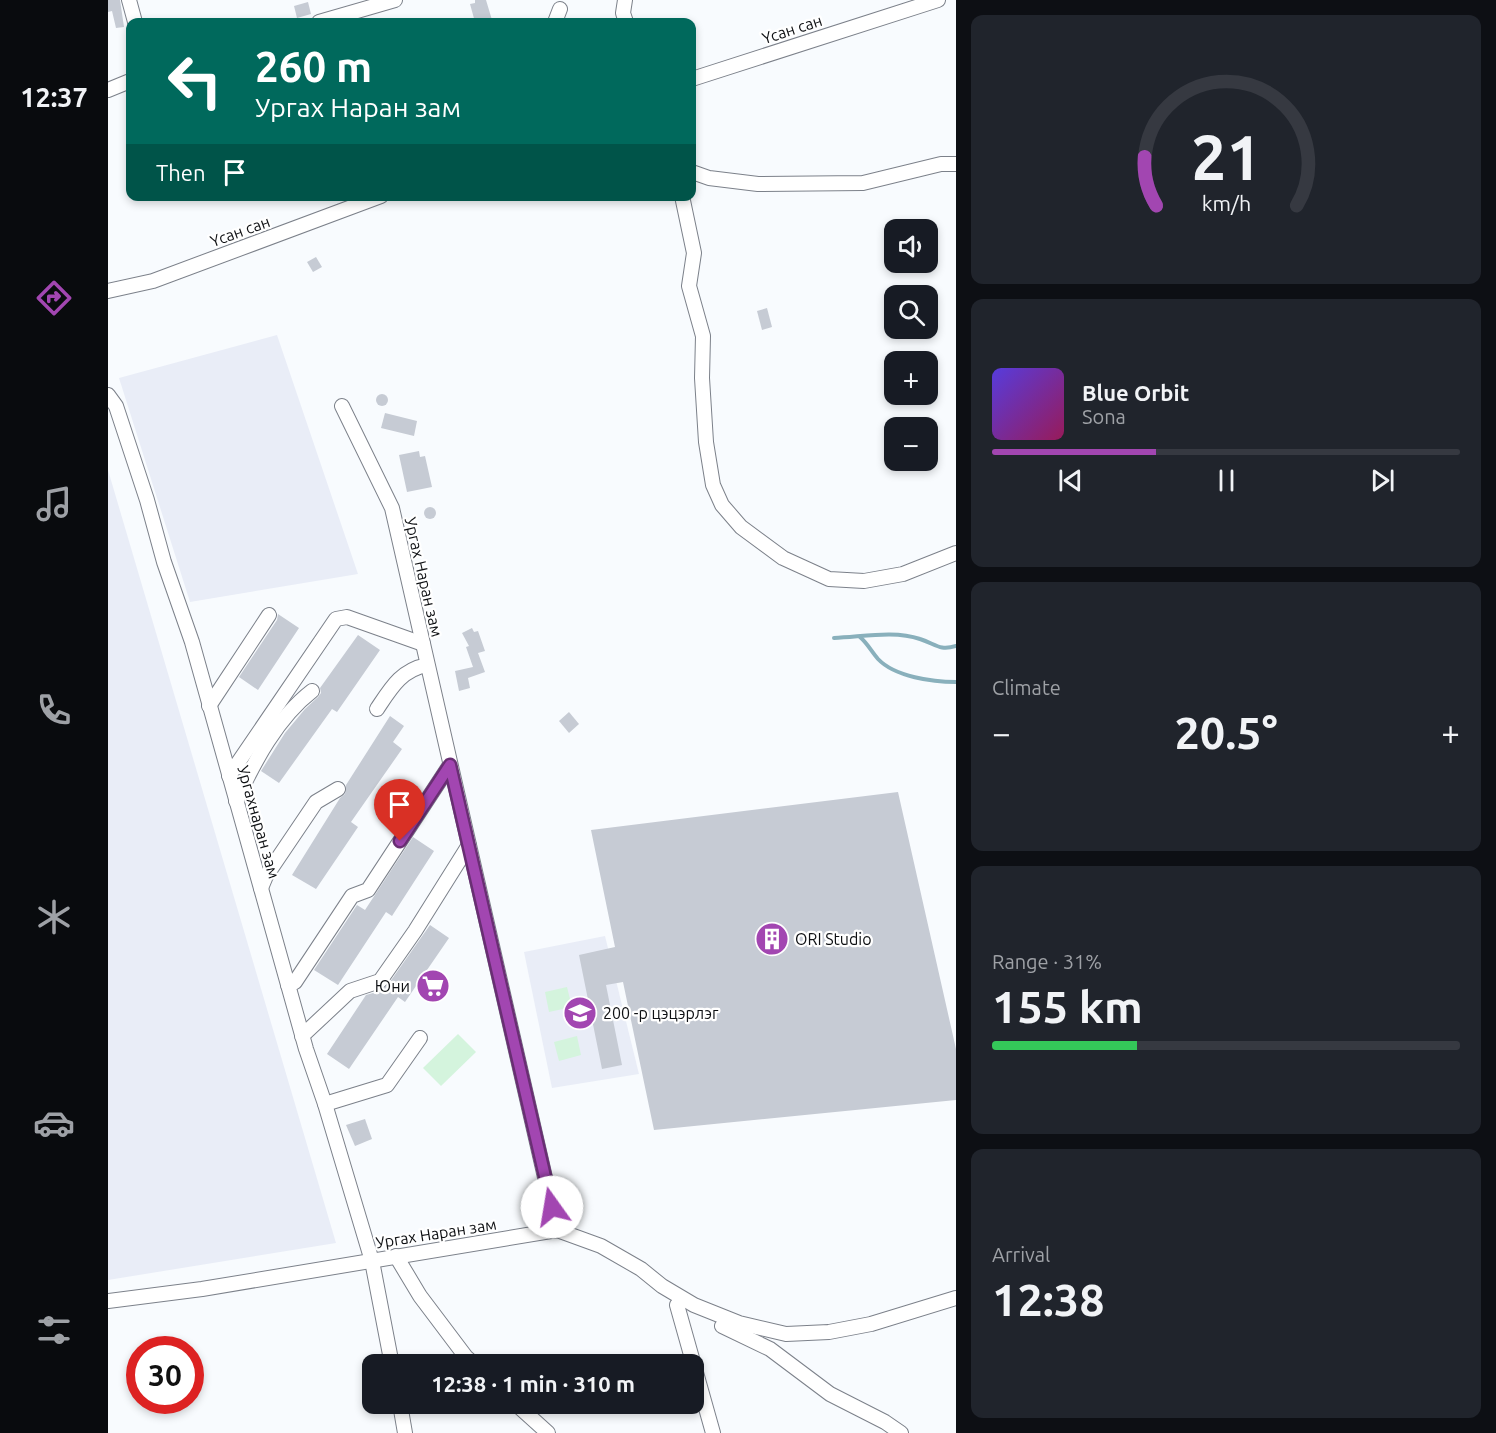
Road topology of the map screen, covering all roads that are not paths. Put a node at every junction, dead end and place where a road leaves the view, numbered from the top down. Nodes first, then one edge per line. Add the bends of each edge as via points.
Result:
1 (129, 0) edge
2 (395, 0) edge
3 (625, 0) edge
4 (938, 0) edge
5 (134, 18) edge
6 (333, 18) edge
7 (625, 18) edge
8 (696, 78) edge
9 (126, 83) edge
10 (108, 90) edge
11 (956, 164) edge
12 (696, 173) edge
13 (368, 201) edge
14 (683, 201) edge
15 (108, 291) edge
16 (108, 394) edge
17 (342, 406) dead end
18 (956, 553) edge
19 (269, 615) dead end
20 (423, 644) junction
21 (428, 665) junction
22 (312, 692) dead end
23 (209, 706) junction
24 (377, 709) dead end
25 (450, 765) junction
26 (229, 776) junction
27 (338, 789) dead end
28 (236, 801) junction
29 (469, 845) junction
30 (261, 888) junction
31 (288, 985) junction
32 (302, 1036) junction
33 (420, 1038) dead end
34 (325, 1104) junction
35 (557, 1230) junction
36 (396, 1257) junction
37 (372, 1261) junction
38 (662, 1286) junction
39 (956, 1298) edge
40 (108, 1301) edge
41 (677, 1305) junction
42 (390, 1354) edge
43 (464, 1354) edge
44 (401, 1414) edge
45 (527, 1414) edge
46 (404, 1432) edge
47 (548, 1433) edge
48 (713, 1433) edge
49 (902, 1433) edge

1 - 5 street
2 - 6 street
3 - 7 street
4 - 8 street, Үсан сан
9 - 10 street
11 - 12 street via 941,164 863,183 758,184
13 - 15 street, Үсан сан via 153,281
14 - 18 street via 694,253 689,286 703,336 706,442 713,485 722,505 741,526 783,558 829,579 864,581 903,574
16 - 23 street, Ургахнаран зам via 116,406 147,500
17 - 20 street, Ургах Наран зам via 392,508
19 - 23 street
20 - 21 street, Ургах Наран зам
20 - 26 street via 347,617 336,619
21 - 24 street via 396,680
21 - 25 street, Ургах Наран зам
22 - 28 street via 296,704 258,756
23 - 26 street, Ургахнаран зам
25 - 29 street, Ургах Наран зам
25 - 31 street via 368,890 352,896 295,982
26 - 28 street, Ургахнаран зам
27 - 30 street via 316,802
28 - 30 street, Ургахнаран зам
29 - 32 street via 380,981 351,991
29 - 35 street, Ургах Наран зам
30 - 31 street, Ургахнаран зам
31 - 32 street, Ургахнаран зам
32 - 34 street, Ургахнаран зам
33 - 34 street via 387,1085
34 - 37 street, Ургахнаран зам
35 - 36 street, Ургах Наран зам
35 - 38 street via 601,1246
36 - 37 street, Ургах Наран зам
36 - 43 street
37 - 40 street, Ургах Наран зам
37 - 42 street, Ургахнаран зам
38 - 39 street via 694,1305 739,1323 786,1334 829,1332 871,1324
38 - 41 street
41 - 48 street
41 - 49 street via 770,1349 830,1394
44 - 46 street
45 - 47 street

